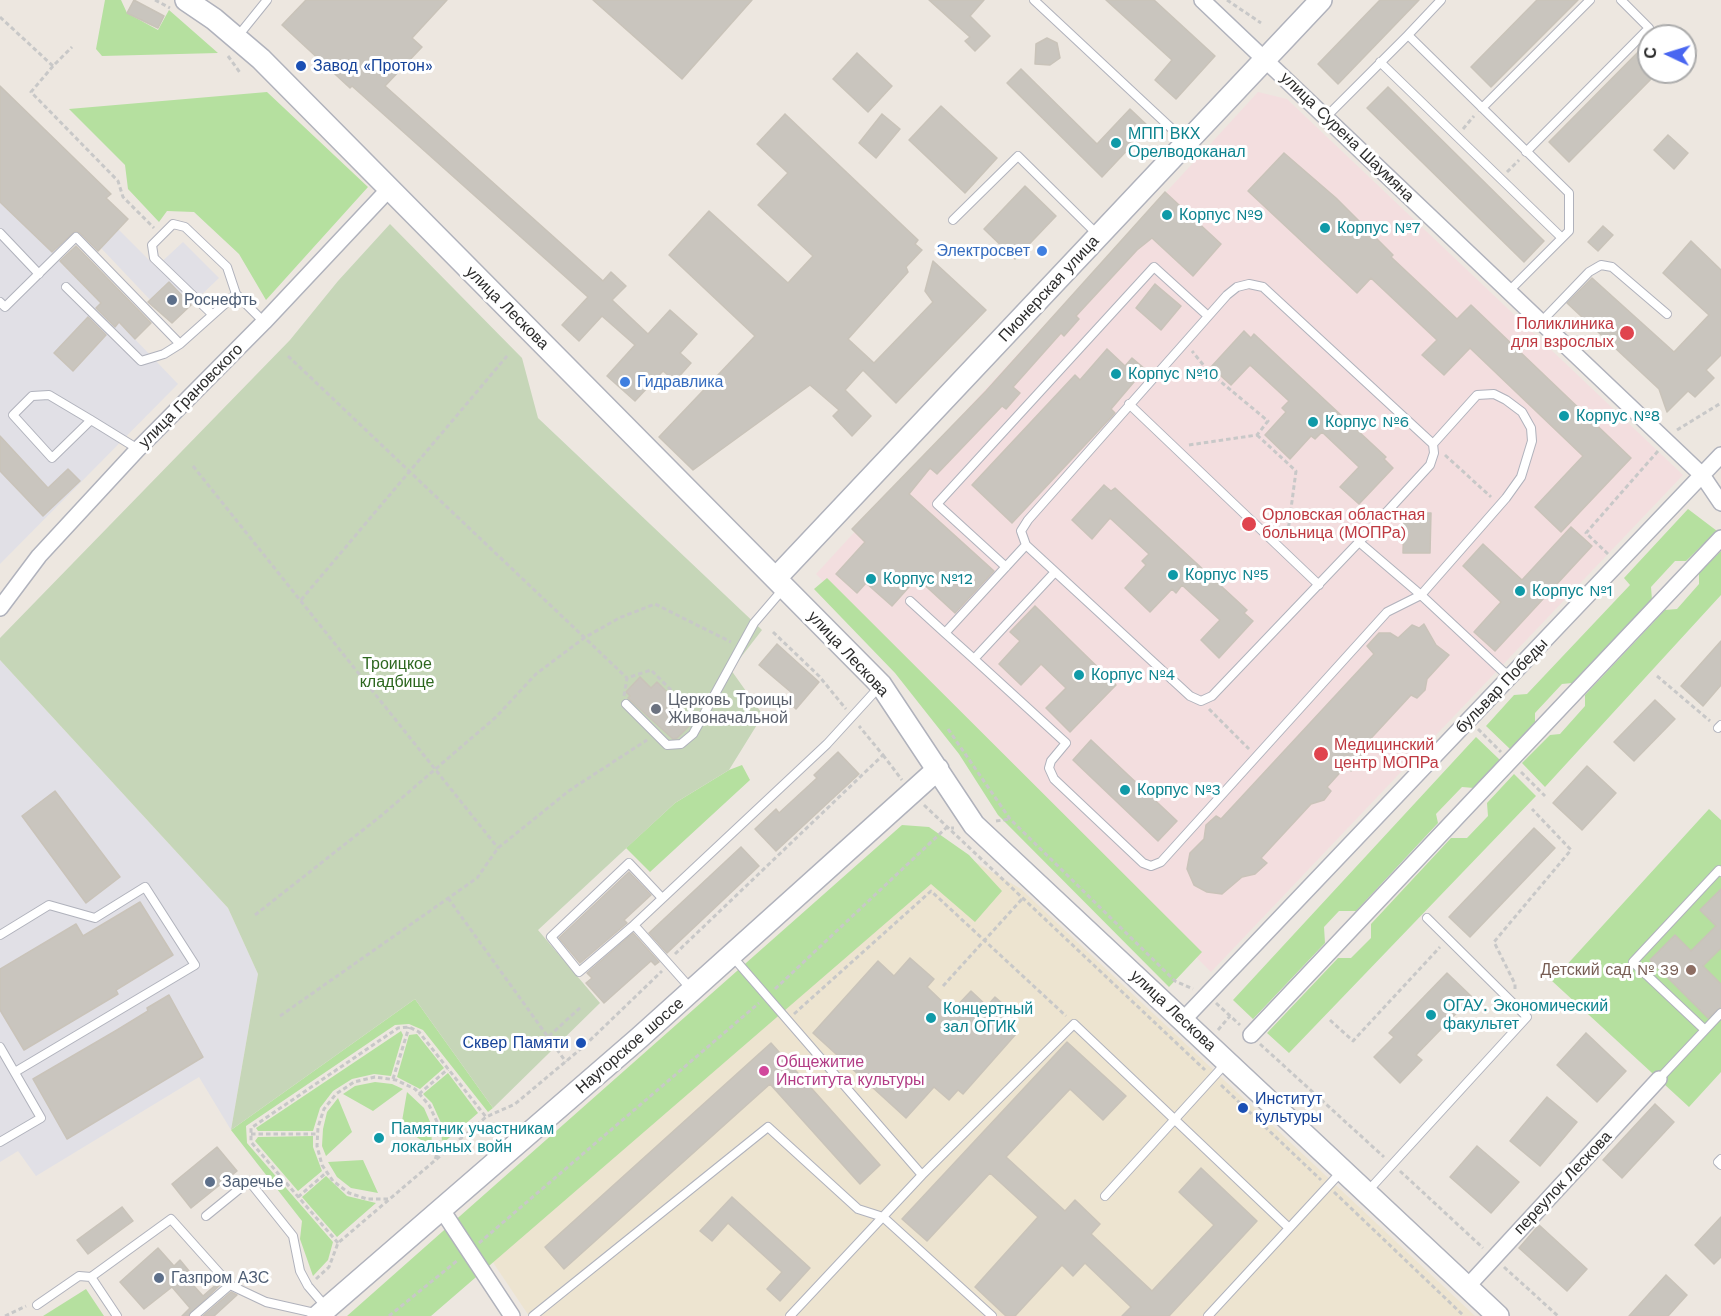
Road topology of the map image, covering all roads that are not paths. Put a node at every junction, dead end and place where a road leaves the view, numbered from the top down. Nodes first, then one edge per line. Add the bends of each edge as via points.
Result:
1 (267, 0) edge
2 (1034, 0) edge
3 (1202, 0) edge
4 (1321, 0) edge
5 (1441, 0) edge
6 (1590, 0) edge
7 (1622, 0) edge
8 (182, 7) edge
9 (1408, 35) junction
10 (228, 44) junction
11 (1265, 59) junction
12 (1380, 62) junction
13 (1482, 108) junction
14 (1326, 117) junction
15 (1186, 143) junction
16 (1526, 152) junction
17 (389, 189) junction
18 (953, 220) dead end
19 (0, 233) edge
20 (1099, 236) junction
21 (1562, 238) junction
22 (39, 274) junction
23 (66, 287) dead end
24 (1509, 291) junction
25 (236, 294) junction
26 (0, 302) edge
27 (212, 314) junction
28 (1667, 314) dead end
29 (1208, 316) junction
30 (264, 322) junction
31 (1541, 322) junction
32 (180, 344) junction
33 (1130, 404) junction
34 (91, 420) junction
35 (1433, 444) junction
36 (138, 449) junction
37 (1721, 455) edge
38 (1702, 475) junction
39 (1721, 503) edge
40 (1721, 538) edge
41 (1359, 542) junction
42 (1026, 545) junction
43 (1006, 567) junction
44 (1055, 572) junction
45 (781, 583) junction
46 (1319, 585) junction
47 (1421, 594) junction
48 (910, 601) dead end
49 (0, 608) edge
50 (945, 633) junction
51 (974, 659) junction
52 (1509, 677) junction
53 (881, 685) junction
54 (626, 704) road end
55 (938, 769) junction
56 (1721, 872) edge
57 (662, 898) junction
58 (1427, 918) dead end
59 (634, 925) junction
60 (0, 935) edge
61 (732, 956) junction
62 (693, 991) junction
63 (1721, 1013) edge
64 (1183, 1020) junction
65 (1705, 1030) junction
66 (1251, 1035) road end
67 (0, 1047) edge
68 (1220, 1069) junction
69 (15, 1072) junction
70 (1659, 1079) joint
71 (1175, 1119) junction
72 (0, 1142) edge
73 (1721, 1159) edge
74 (1721, 1165) edge
75 (1342, 1170) junction
76 (922, 1175) junction
77 (1366, 1193) junction
78 (1105, 1196) dead end
79 (442, 1210) junction
80 (206, 1216) dead end
81 (883, 1217) junction
82 (1289, 1228) junction
83 (91, 1277) junction
84 (230, 1285) junction
85 (1467, 1287) junction
86 (37, 1305) road end
87 (322, 1313) edge
88 (117, 1316) edge
89 (194, 1316) edge
90 (512, 1316) edge
91 (533, 1316) edge
92 (790, 1316) edge
93 (992, 1316) edge
94 (1208, 1316) edge
95 (1498, 1316) edge

1 - 10 lane
2 - 15 lane
3 - 11 street, улица Сурена Шаумяна
4 - 11 main road, Пионерская улица
5 - 9 lane
6 - 13 lane
7 - 16 lane via 1649,28
8 - 10 main road, улица Лескова
9 - 12 lane
9 - 13 lane
10 - 17 main road, улица Лескова via 261,59
11 - 14 street, улица Сурена Шаумяна
11 - 15 main road, Пионерская улица
12 - 14 lane
12 - 21 lane
13 - 16 lane
14 - 24 street, улица Сурена Шаумяна
15 - 20 main road, Пионерская улица
16 - 21 lane via 1569,193 1569,231
17 - 30 street, улица Грановского
17 - 45 main road, улица Лескова
18 - 20 lane via 1018,156
19 - 22 lane
20 - 45 main road, Пионерская улица
21 - 24 lane
22 - 26 lane via 5,307
22 - 32 lane via 76,237
23 - 32 lane via 141,361
24 - 31 street, улица Сурена Шаумяна
25 - 27 lane
25 - 27 lane via 227,267 185,226 173,224 152,245 154,258
25 - 30 lane
27 - 32 lane
28 - 31 lane via 1612,267 1600,265
29 - 33 lane
29 - 35 lane via 1237,288 1249,284 1263,287
29 - 43 lane via 1154,267 937,504
30 - 36 street, улица Грановского
31 - 38 street, улица Сурена Шаумяна
33 - 42 lane via 1028,520 1020,531
33 - 46 lane
34 - 34 lane via 49,395 32,396 13,416 52,458
34 - 36 lane
35 - 41 lane via 1430,465
35 - 47 lane via 1477,395 1494,394 1522,412 1531,428 1532,441 1521,477
36 - 49 street, улица Грановского via 39,556
37 - 38 street, бульвар Победы
38 - 39 street, улица Сурена Шаумяна
38 - 52 street, бульвар Победы
40 - 66 street
41 - 46 lane
41 - 47 lane
42 - 43 lane
42 - 44 lane
43 - 50 lane
44 - 46 lane via 1190,696 1202,701 1212,696
44 - 51 lane
45 - 53 main road, улица Лескова
45 - 54 lane via 693,734 681,744 668,745
47 - 51 lane via 1387,612 1161,862 1151,866 1143,863 1054,779 1049,768 1051,761 1066,742
47 - 52 lane
48 - 50 lane
50 - 51 lane
52 - 64 street, бульвар Победы
53 - 55 main road, улица Лескова
53 - 57 lane via 827,744
55 - 61 main road, Наугорское шоссе
55 - 64 main road, улица Лескова via 974,825
56 - 65 lane via 1633,962
57 - 59 lane
57 - 59 lane via 629,863 551,937 579,972
58 - 77 lane via 1527,1017
59 - 62 lane
60 - 69 lane via 49,905 95,918 145,887 195,965
61 - 62 main road, Наугорское шоссе
61 - 76 lane
62 - 79 main road, Наугорское шоссе
63 - 65 lane
64 - 68 main road, улица Лескова
65 - 70 lane
67 - 69 lane
68 - 71 lane
68 - 75 main road, улица Лескова
69 - 72 lane via 41,1118
70 - 85 street, переулок Лескова
71 - 76 lane via 1074,1024
71 - 78 lane
71 - 82 lane
73 - 74 lane
75 - 77 main road, улица Лескова
75 - 82 lane
76 - 81 lane
77 - 85 main road, улица Лескова
79 - 87 main road, Наугорское шоссе
79 - 90 street
80 - 87 lane via 249,1181 293,1236 300,1271
81 - 91 lane via 858,1209 768,1127
81 - 92 lane
81 - 93 lane
82 - 94 lane
83 - 84 lane via 171,1219
83 - 86 lane via 79,1276
83 - 88 lane
84 - 87 lane via 266,1302
84 - 89 lane
85 - 95 main road, улица Лескова

